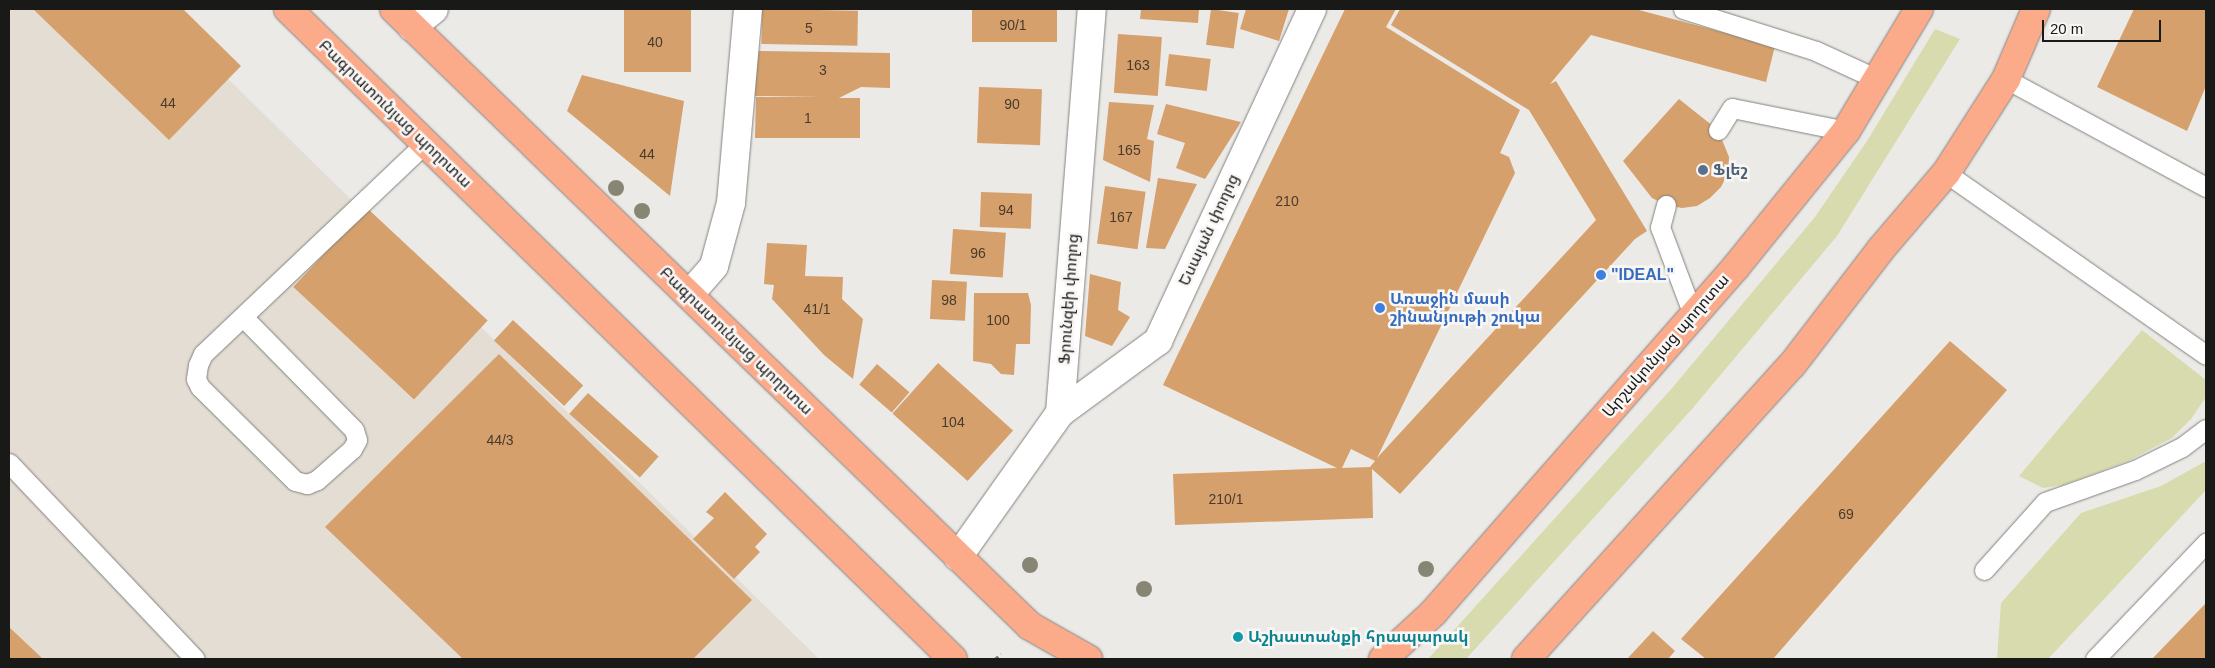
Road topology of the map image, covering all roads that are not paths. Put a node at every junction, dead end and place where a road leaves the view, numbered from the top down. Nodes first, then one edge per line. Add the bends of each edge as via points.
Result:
1 (288, 9) edge
2 (434, 9) edge
3 (748, 9) edge
4 (1092, 9) edge
5 (1312, 9) edge
6 (1683, 9) edge
7 (1919, 9) edge
8 (2030, 17) edge
9 (403, 18) edge
10 (1877, 79) junction
11 (2006, 79) junction
12 (1718, 130) dead end
13 (1846, 131) junction
14 (425, 143) junction
15 (1946, 172) junction
16 (2206, 187) edge
17 (1666, 205) dead end
18 (689, 296) junction
19 (1693, 315) junction
20 (243, 317) junction
21 (2206, 355) edge
22 (1060, 413) junction
23 (2206, 429) edge
24 (9, 463) edge
25 (2206, 543) edge
26 (958, 557) junction
27 (1984, 570) dead end
28 (195, 659) edge
29 (953, 659) edge
30 (1088, 659) edge
31 (1383, 659) edge
32 (1526, 659) edge
33 (2095, 659) edge

1 - 14 main road, Բագրատունյաց պողոտա
2 - 9 street
3 - 18 street via 731,203 714,266
4 - 22 street, Ֆրունզեի փողոց
5 - 22 street, Եսայան փողոց via 1158,341
6 - 10 lane via 1816,51
7 - 10 main road, Արշակունյաց պողոտա
8 - 11 main road
9 - 18 main road, Բագրատունյաց պողոտա
10 - 13 main road, Արշակունյաց պողոտա
11 - 15 main road
11 - 16 lane
12 - 13 lane via 1732,108
13 - 19 main road, Արշակունյաց պողոտա
14 - 20 lane
14 - 29 main road, Բագրատունյաց պողոտա
15 - 21 lane
15 - 32 main road via 1881,249 1792,366
17 - 19 lane via 1660,227
18 - 26 main road, Բագրատունյաց պողոտա
19 - 31 main road, Արշակունյաց պողոտա via 1433,613
20 - 20 lane via 203,354 196,379 200,387 295,481 307,484 318,480 352,449 357,440 354,430
22 - 26 street
23 - 27 lane via 2182,447 2135,470 2045,502
24 - 28 lane
25 - 33 lane
26 - 30 main road, Բագրատունյաց պողոտա via 1030,626

